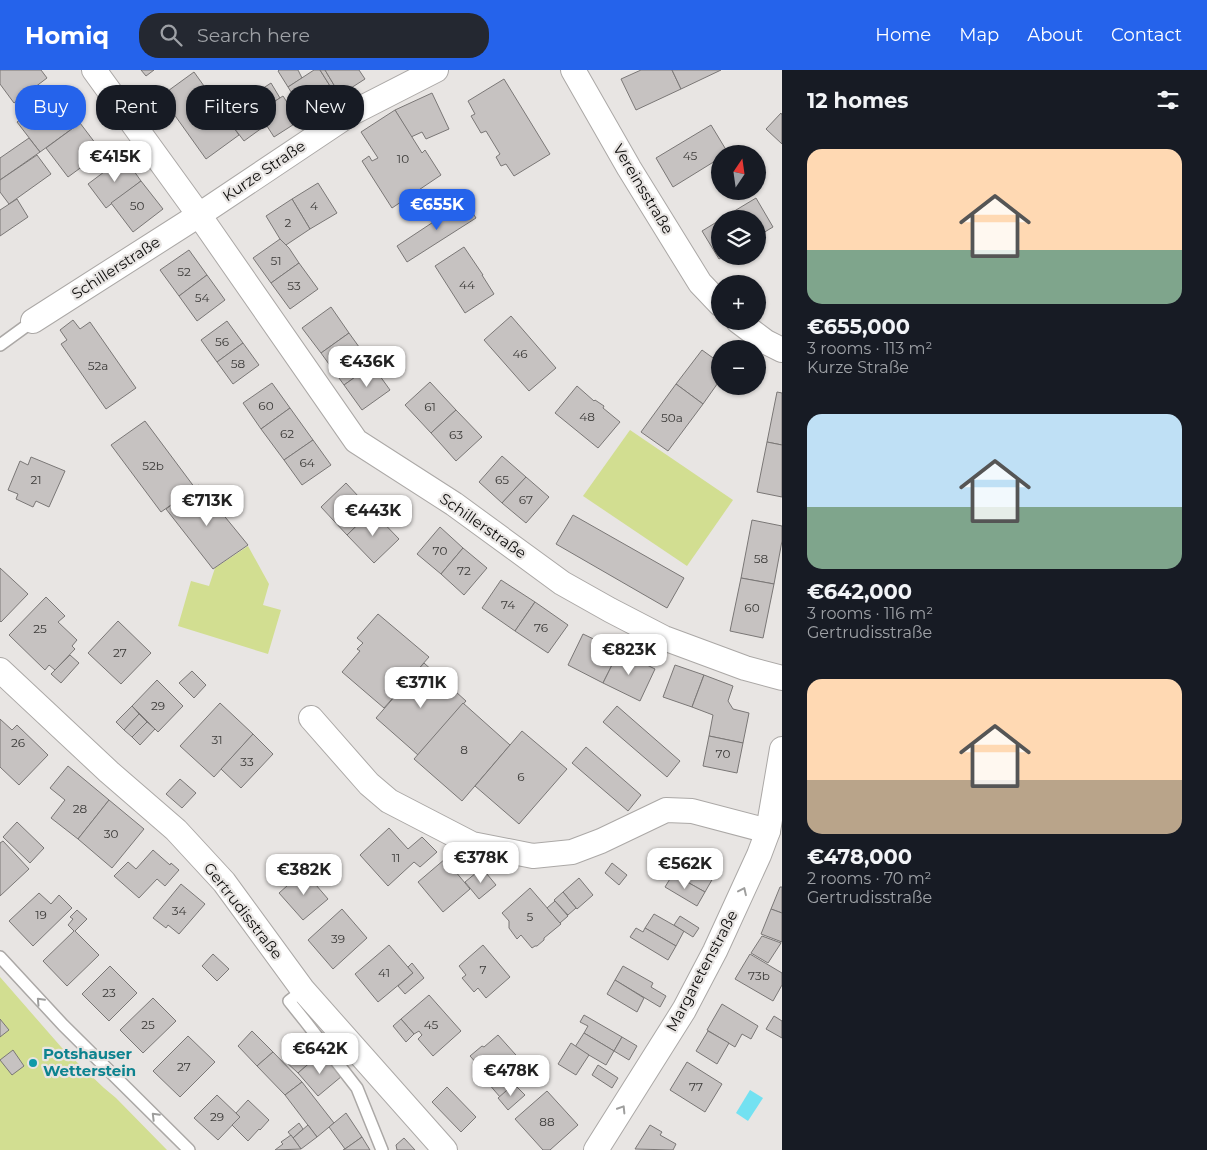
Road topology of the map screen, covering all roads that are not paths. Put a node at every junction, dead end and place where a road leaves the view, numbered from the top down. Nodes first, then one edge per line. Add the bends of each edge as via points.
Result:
1 (94, 70) edge
2 (436, 70) edge
3 (573, 70) edge
4 (198, 215) junction
5 (711, 295) edge
6 (34, 321) joint
7 (750, 330) edge
8 (0, 345) edge
9 (782, 350) edge
10 (0, 670) edge
11 (782, 678) edge
12 (311, 718) dead end
13 (782, 750) edge
14 (768, 831) junction
15 (0, 957) edge
16 (303, 990) junction
17 (189, 1150) edge
18 (382, 1150) edge
19 (445, 1150) edge
20 (596, 1150) edge

1 - 4 street, Schillerstraße
2 - 4 street, Kurze Straße via 350,114
3 - 5 street, Vereinsstraße via 629,168 700,283
4 - 6 street, Schillerstraße
4 - 11 street, Schillerstraße via 356,441 454,504 562,582 610,610 664,638
6 - 8 lane
7 - 9 street
10 - 16 street, Gertrudisstraße via 176,830 224,882
12 - 14 street via 369,784 389,801 472,844 533,856 572,852 666,810 692,811
13 - 14 street, Margaretenstraße
20 -> 14 street, Margaretenstraße via 684,1010 716,951 760,856
17 -> 15 lane via 63,1025
16 - 18 lane via 288,1001 357,1088
16 - 19 street, Gertrudisstraße

